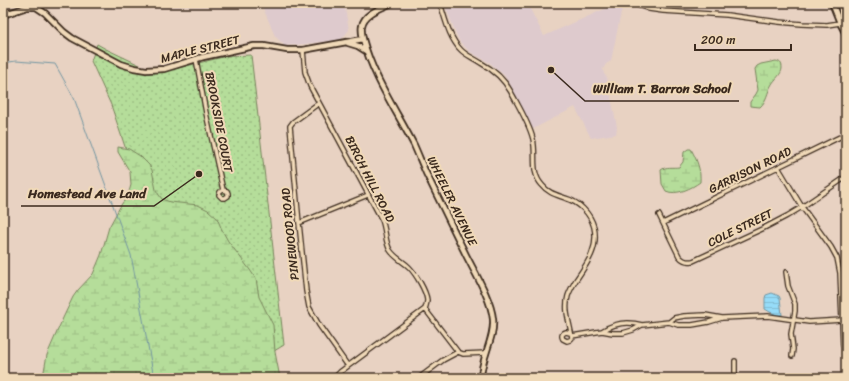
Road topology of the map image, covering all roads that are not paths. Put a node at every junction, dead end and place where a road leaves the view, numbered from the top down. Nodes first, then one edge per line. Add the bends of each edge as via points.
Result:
1 (392, 3) edge
2 (440, 3) edge
3 (632, 3) edge
4 (832, 3) edge
5 (3, 4) edge
6 (37, 5) edge
7 (5, 14) edge
8 (840, 23) junction
9 (846, 34) edge
10 (363, 39) junction
11 (346, 42) junction
12 (304, 50) junction
13 (366, 51) junction
14 (196, 59) junction
15 (320, 103) junction
16 (846, 134) edge
17 (778, 167) junction
18 (846, 177) edge
19 (223, 190) dead end
20 (368, 195) junction
21 (802, 207) junction
22 (659, 215) dead end
23 (298, 223) junction
24 (663, 223) junction
25 (786, 272) dead end
26 (425, 309) junction
27 (722, 318) junction
28 (794, 320) junction
29 (842, 320) junction
30 (669, 322) junction
31 (642, 325) junction
32 (602, 331) junction
33 (458, 352) junction
34 (486, 353) junction
35 (846, 353) edge
36 (792, 356) dead end
37 (735, 360) dead end
38 (348, 366) junction
39 (334, 378) edge
40 (419, 378) edge
41 (481, 378) edge
42 (735, 378) edge

1 - 10 street, WHEELER AVENUE via 364,20 361,29
2 - 32 street via 458,47 498,75 512,93 534,141 535,171 541,185 550,192 581,206 593,224 595,239 592,253 572,286 566,306 571,335
3 - 8 street via 663,11 802,24
4 - 8 street
5 - 7 street
6 - 7 street, MAPLE STREET
6 - 14 street, MAPLE STREET via 68,36 128,67 158,70
8 - 9 street
10 - 11 street, MAPLE STREET
10 - 13 street, WHEELER AVENUE
11 - 12 street, MAPLE STREET
11 - 13 street
12 - 14 street, MAPLE STREET via 254,46
12 - 15 street, BIRCH HILL ROAD via 306,76
13 - 34 street, WHEELER AVENUE via 491,307 493,330
14 - 19 street, BROOKSIDE COURT
15 - 20 street, BIRCH HILL ROAD
15 - 23 street, PINEWOOD ROAD via 290,126
16 - 17 street, GARRISON ROAD
17 - 21 street
17 - 24 street, GARRISON ROAD
18 - 21 street, COLE STREET
20 - 23 street
20 - 26 street, BIRCH HILL ROAD via 383,225 390,250 418,279 426,295
21 - 24 street, COLE STREET via 762,229 690,261 679,256
21 - 29 street via 837,258
22 - 24 street, COLE STREET
23 - 38 street, PINEWOOD ROAD via 309,307
25 - 28 street via 795,304
26 - 33 street
26 - 38 street
27 - 28 street via 768,316
27 - 30 street via 682,325
27 - 30 street via 688,315
28 - 29 street
28 - 36 street via 791,334
29 - 35 street via 843,345
30 - 31 street
31 - 32 street via 622,324
31 - 32 street via 623,333
33 - 34 street
33 - 40 street
34 - 41 street, WHEELER AVENUE
37 - 42 street
38 - 39 street

